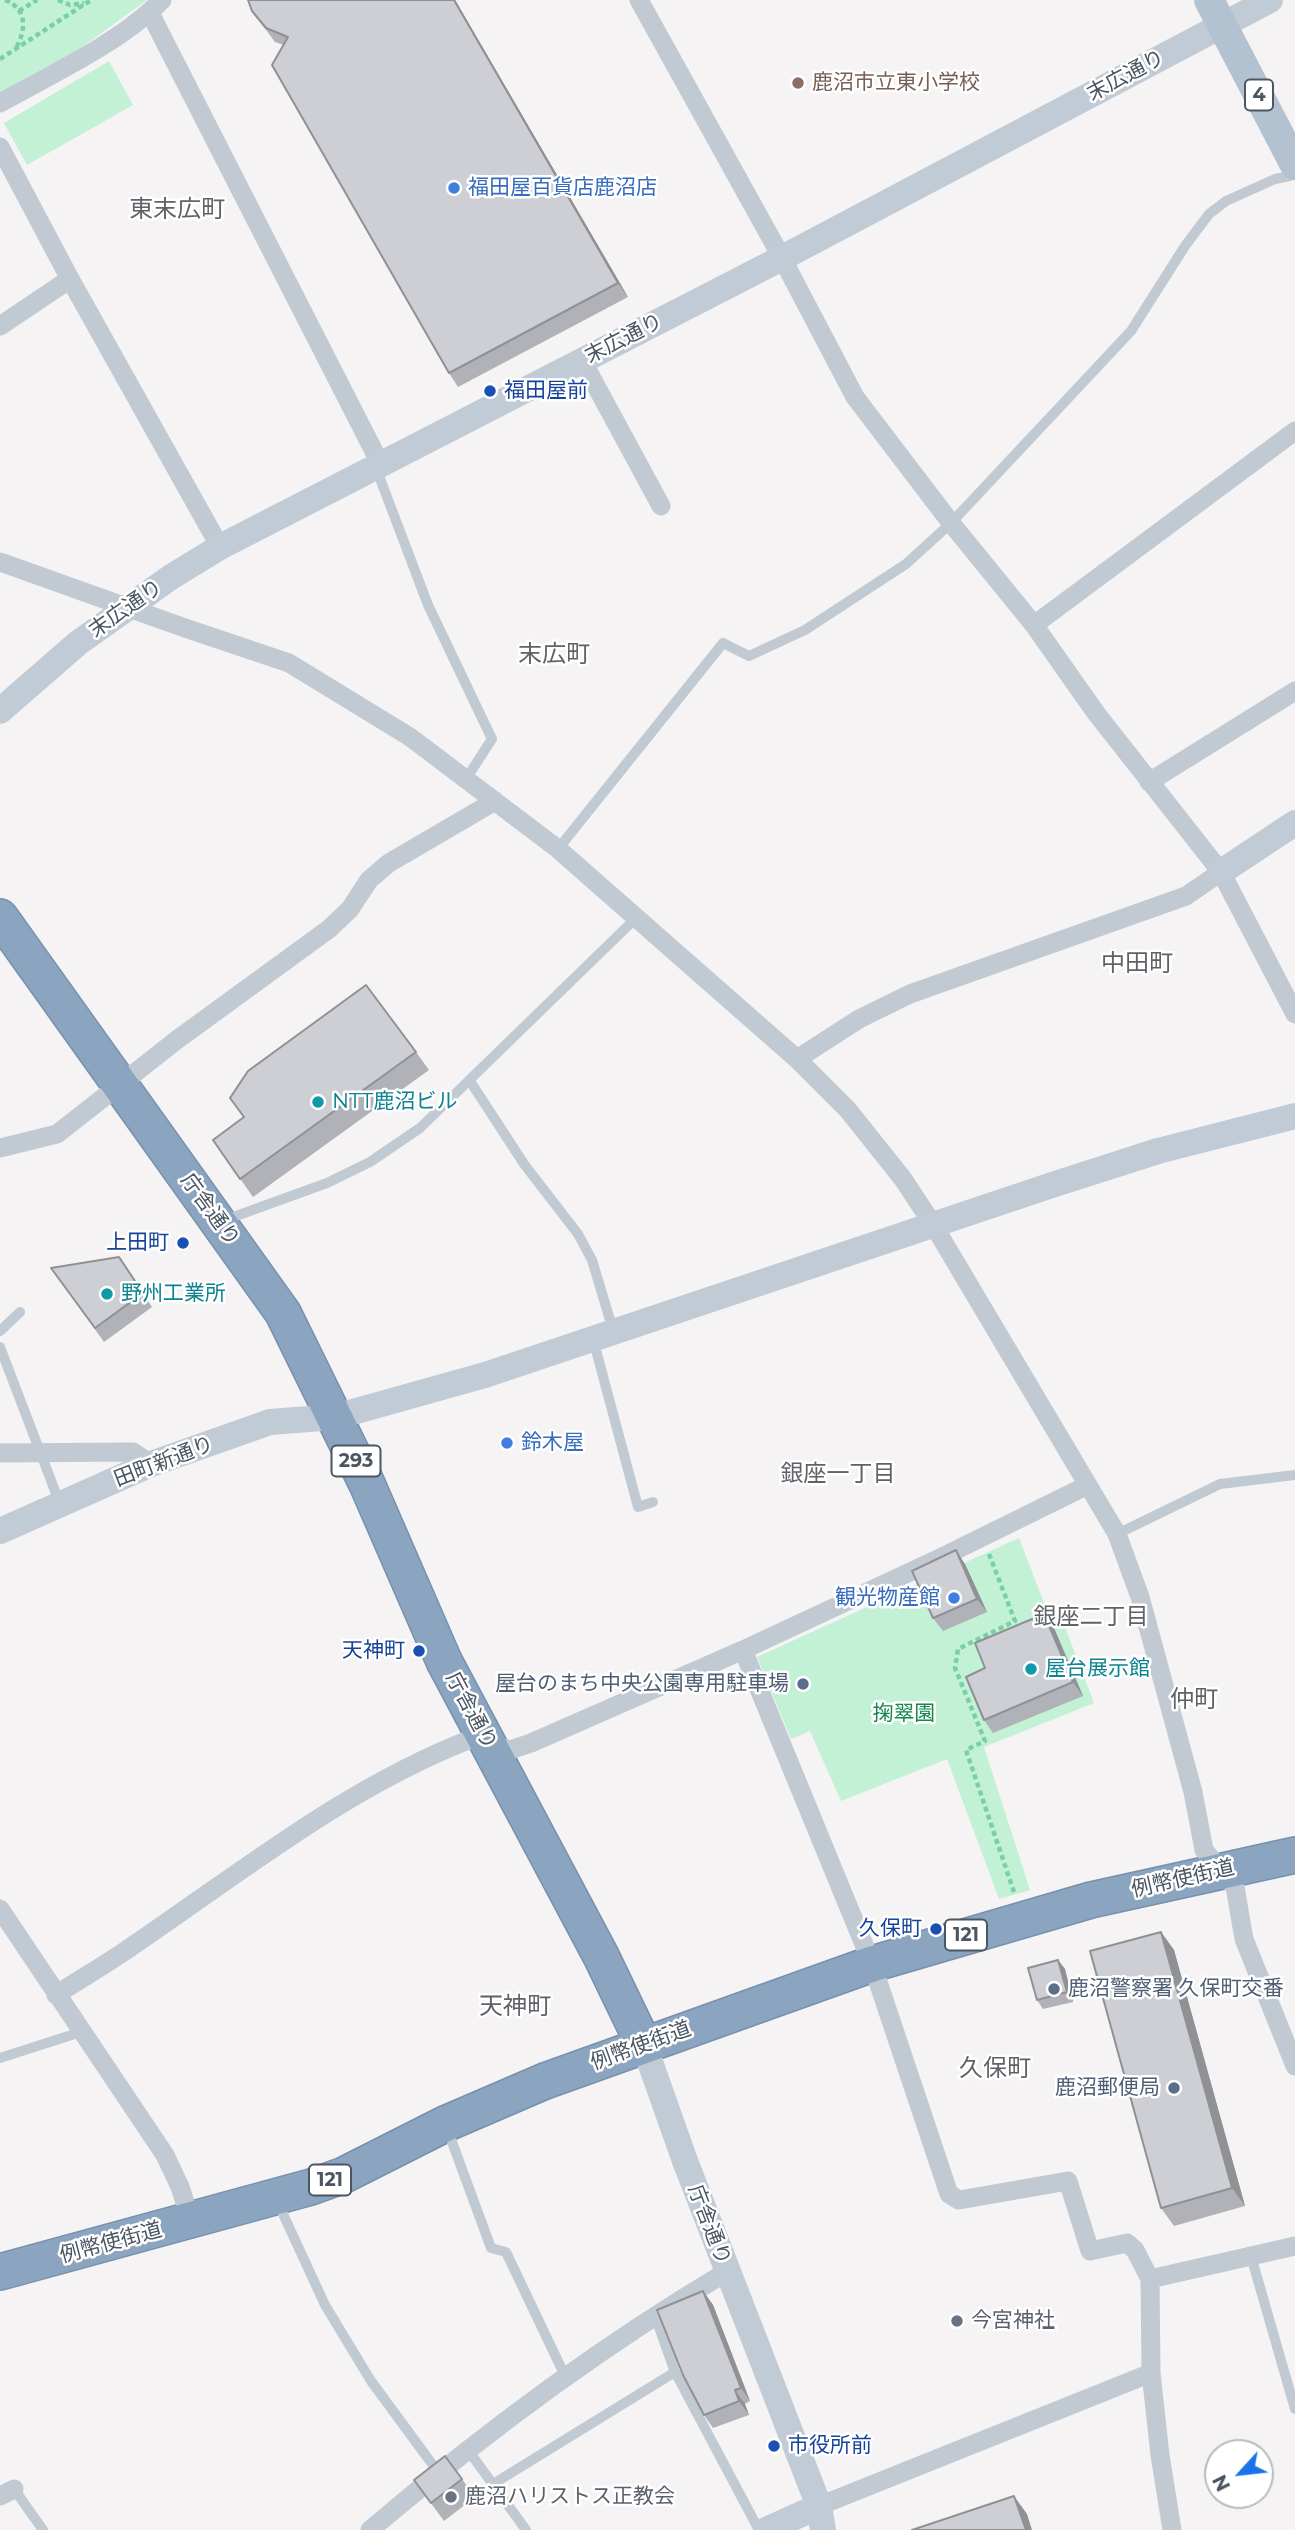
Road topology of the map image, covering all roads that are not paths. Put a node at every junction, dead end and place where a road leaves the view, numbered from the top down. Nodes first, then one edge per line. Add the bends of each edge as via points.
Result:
1 (639, 0) edge
2 (1270, 0) edge
3 (156, 6) edge
4 (1215, 13) edge
5 (0, 103) edge
6 (0, 148) edge
7 (1295, 166) edge
8 (1295, 175) edge
9 (782, 258) junction
10 (70, 279) junction
11 (0, 326) edge
12 (582, 360) junction
13 (1295, 431) edge
14 (379, 466) junction
15 (661, 506) dead end
16 (951, 523) junction
17 (220, 547) junction
18 (0, 562) edge
19 (126, 608) junction
20 (1034, 625) junction
21 (1295, 691) edge
22 (0, 711) edge
23 (466, 779) junction
24 (1149, 782) junction
25 (495, 800) junction
26 (1295, 823) edge
27 (558, 849) junction
28 (1221, 872) junction
29 (0, 917) edge
30 (636, 918) junction
31 (1286, 975) edge
32 (1295, 1014) edge
33 (797, 1059) junction
34 (470, 1081) junction
35 (120, 1085) junction
36 (1295, 1116) edge
37 (0, 1148) edge
38 (218, 1223) junction
39 (934, 1226) junction
40 (20, 1312) dead end
41 (0, 1331) edge
42 (604, 1335) junction
43 (0, 1347) edge
44 (335, 1417) junction
45 (0, 1452) edge
46 (41, 1453) junction
47 (151, 1464) junction
48 (1295, 1475) edge
49 (1088, 1485) junction
50 (653, 1502) dead end
51 (60, 1504) junction
52 (0, 1531) edge
53 (1117, 1534) junction
54 (743, 1650) junction
55 (489, 1745) junction
56 (1295, 1855) edge
57 (1221, 1870) junction
58 (0, 1909) edge
59 (872, 1964) junction
60 (56, 1994) junction
61 (81, 2032) junction
62 (644, 2045) junction
63 (0, 2058) edge
64 (1295, 2066) edge
65 (445, 2124) junction
66 (276, 2198) junction
67 (191, 2221) junction
68 (1295, 2246) edge
69 (1251, 2256) junction
70 (728, 2271) junction
71 (0, 2272) edge
72 (1150, 2279) junction
73 (655, 2315) junction
74 (676, 2372) junction
75 (1151, 2373) junction
76 (565, 2376) junction
77 (1295, 2409) edge
78 (468, 2450) junction
79 (438, 2472) junction
80 (493, 2484) junction
81 (7, 2492) edge
82 (821, 2518) edge
83 (43, 2530) edge
84 (370, 2530) edge
85 (526, 2530) edge
86 (758, 2530) edge
87 (766, 2530) edge
88 (838, 2530) edge
89 (1172, 2530) edge

1 - 9 street
2 - 4 street, 末広通り
3 - 5 street via 83,56
3 - 14 street
4 - 7 main road, 4
4 - 9 street, 末広通り
6 - 10 street
8 - 16 lane via 1226,201 1209,214 1131,331
9 - 12 street, 末広通り
9 - 16 street via 855,397
10 - 11 street
10 - 17 street
12 - 14 street, 末広通り
12 - 15 street
13 - 20 street
14 - 17 street, 末広通り
14 - 23 lane via 428,605 492,740
16 - 20 street
16 - 27 lane via 905,564 805,630 749,656 723,643
17 - 19 street, 末広通り
18 - 19 street
19 - 22 street, 末広通り
19 - 23 street via 289,663 410,737
20 - 24 street
21 - 24 street
23 - 25 street
24 - 28 street
25 - 27 street
25 - 35 street via 389,863 329,929
26 - 28 street
27 - 30 street
28 - 31 street
28 - 33 street via 1186,896 910,994 859,1019
29 - 35 highway, 庁舎通り / 293
30 - 33 street
30 - 34 lane
31 - 32 street
33 - 39 street via 848,1110
34 - 38 lane via 420,1128 370,1162
34 - 42 lane via 524,1164 579,1234 592,1260
35 - 37 street via 57,1134
35 - 38 highway, 庁舎通り / 293
36 - 39 street, 田町新通り via 1158,1151
38 - 44 highway, 庁舎通り / 293 via 283,1313
39 - 42 street, 田町新通り
39 - 49 street
40 - 41 lane
42 - 44 street, 田町新通り via 485,1375
42 - 50 lane via 638,1507
43 - 46 lane
44 - 47 street, 田町新通り via 270,1422
44 - 55 highway, 庁舎通り / 293 via 444,1661
45 - 46 street
46 - 47 street via 133,1452
46 - 51 lane
47 - 51 street, 田町新通り
48 - 53 lane via 1220,1484
49 - 53 street
49 - 54 street
51 - 52 street, 田町新通り
53 - 57 street via 1140,1597 1193,1792 1204,1850
54 - 55 street via 531,1743 510,1750
54 - 59 street
55 - 60 street via 471,1739 360,1793
55 - 62 highway, 庁舎通り / 293
56 - 57 highway, 例幣使街道 / 121
57 - 59 highway, 例幣使街道 / 121 via 1104,1897
57 - 64 street via 1235,1887 1244,1939
58 - 60 street
59 - 62 highway, 例幣使街道 / 121
59 - 72 street via 948,2194 959,2200 1068,2181 1090,2251 1127,2243
60 - 61 street
61 - 63 lane
61 - 67 street via 165,2155
62 - 65 highway, 例幣使街道 / 121
62 - 70 street, 庁舎通り
65 - 66 highway, 例幣使街道 / 121 via 344,2175
65 - 76 lane via 491,2248 506,2252
66 - 67 highway, 例幣使街道 / 121
66 - 79 lane via 325,2305 371,2381
67 - 71 highway, 例幣使街道 / 121
68 - 69 street
69 - 72 street
69 - 77 lane
70 - 73 street
70 - 82 street, 庁舎通り
72 - 75 street
73 - 74 lane
73 - 76 street
74 - 80 lane
74 - 86 lane
75 - 82 street
75 - 89 street
76 - 78 street
78 - 79 street
78 - 80 lane
79 - 84 street
80 - 85 lane
81 - 83 lane
82 - 87 street
82 - 88 street, 庁舎通り

